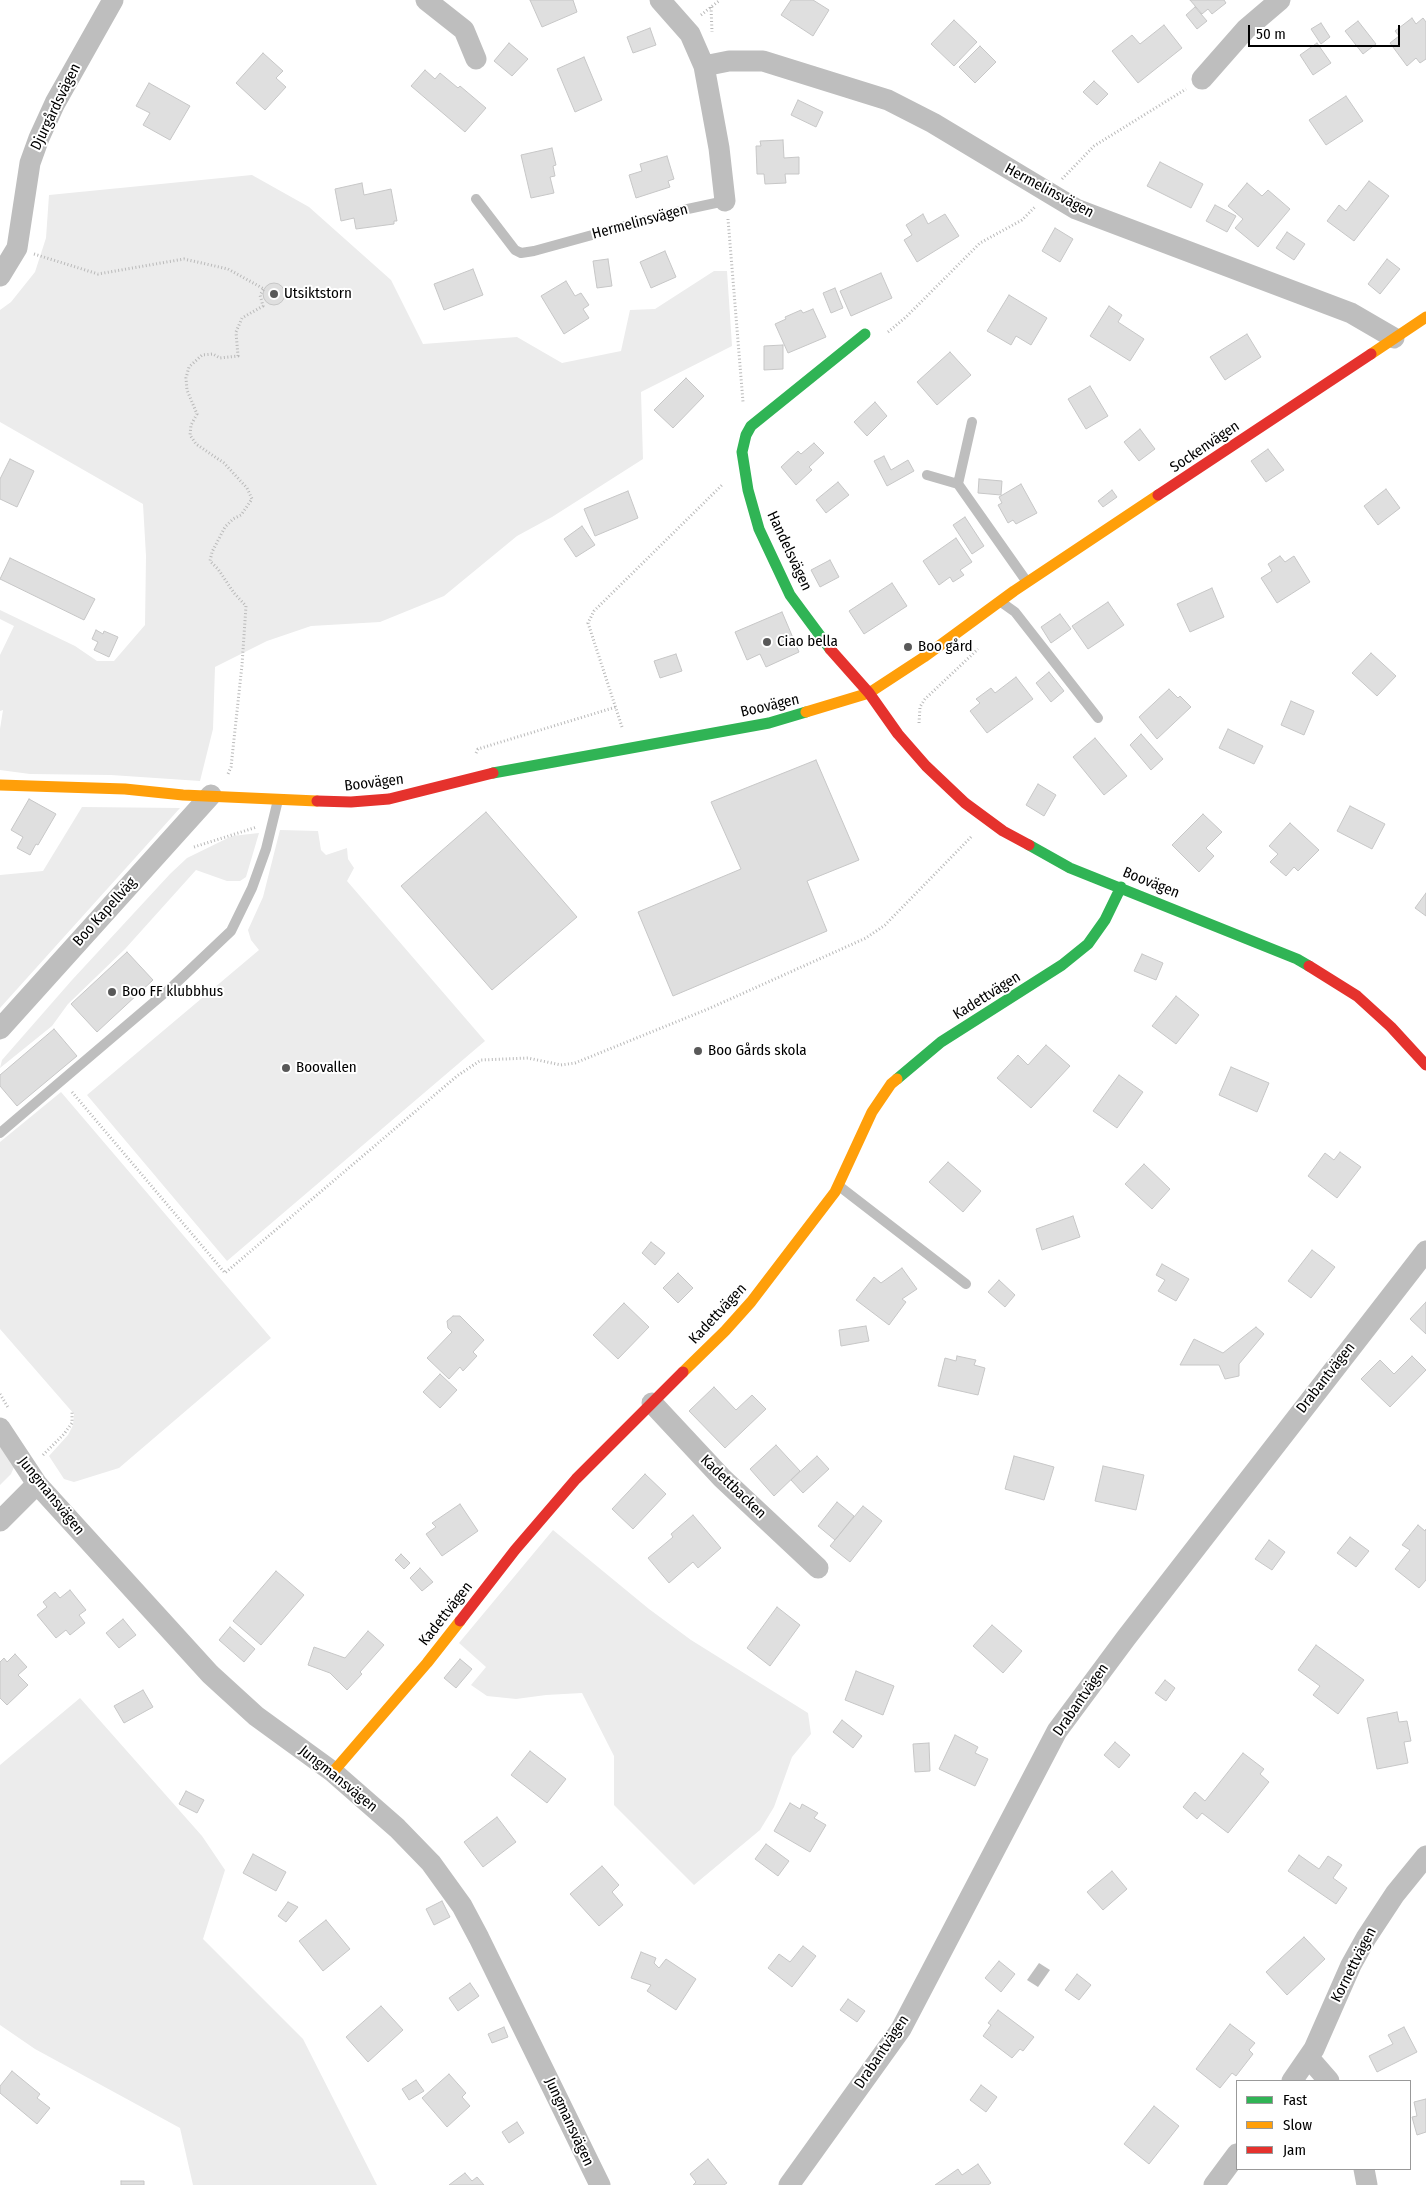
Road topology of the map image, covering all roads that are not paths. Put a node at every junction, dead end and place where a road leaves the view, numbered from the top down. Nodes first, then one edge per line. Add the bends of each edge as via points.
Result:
1 (113, 0) edge
2 (426, 0) edge
3 (660, 0) edge
4 (1280, 0) edge
5 (476, 59) dead end
6 (711, 65) junction
7 (1202, 79) road end
8 (476, 199) dead end
9 (725, 201) joint
10 (0, 276) edge
11 (1426, 317) edge
12 (865, 334) dead end
13 (1394, 338) junction
14 (972, 422) dead end
15 (927, 476) dead end
16 (958, 484) junction
17 (1027, 583) junction
18 (1000, 602) junction
19 (869, 693) junction
20 (1098, 718) dead end
21 (0, 785) edge
22 (211, 795) junction
23 (278, 800) junction
24 (1121, 887) junction
25 (0, 1030) edge
26 (1426, 1065) edge
27 (0, 1133) edge
28 (838, 1186) junction
29 (1425, 1255) edge
30 (966, 1284) dead end
31 (652, 1403) junction
32 (0, 1428) edge
33 (37, 1484) junction
34 (0, 1521) edge
35 (818, 1568) dead end
36 (333, 1772) junction
37 (1426, 1856) edge
38 (1309, 2058) junction
39 (1293, 2080) edge
40 (1328, 2080) edge
41 (1236, 2155) edge
42 (1364, 2170) edge
43 (600, 2185) edge
44 (789, 2185) edge
45 (1214, 2185) edge
46 (1368, 2185) edge

1 - 10 street, Djurgårdsvägen via 39,138 30,164 17,248
2 - 5 street via 464,30
3 - 6 street
4 - 7 street via 1246,29
6 - 9 street
6 - 13 street, Hermelinsvägen via 729,61 763,62 888,100 933,123 1076,209 1350,313
8 - 9 lane, Hermelinsvägen via 515,250 526,253
11 - 13 street, Sockenvägen
12 - 19 street, Handelsvägen via 751,426 742,452 759,529 790,595 833,654
13 - 17 street, Sockenvägen
14 - 16 lane
15 - 16 lane
16 - 17 lane
17 - 18 street, Sockenvägen
18 - 19 street, Sockenvägen
18 - 20 lane via 1015,612
19 - 23 street, Boovägen via 768,723 492,773 389,799 351,802
19 - 24 street, Boovägen via 898,734 966,803 1003,831 1038,851 1070,868
21 - 22 street, Boovägen
22 - 23 street, Boovägen
22 - 25 street, Boo Kapellväg
23 - 27 lane via 266,849 231,931 174,985
24 - 26 street, Boovägen via 1297,959 1330,978 1357,996 1391,1026
24 - 28 street, Kadettvägen via 1105,920 1088,944 1062,965 941,1042 891,1084 872,1112
28 - 30 lane
28 - 31 street, Kadettvägen via 751,1302
29 - 44 street, Drabantvägen via 1057,1731 901,2029
31 - 35 street, Kadettbacken via 722,1478
31 - 36 street, Kadettvägen via 604,1449 521,1542 427,1663
32 - 33 street, Jungmansvägen
33 - 34 street
33 - 36 street, Jungmansvägen via 210,1674 256,1716
36 - 43 street, Jungmansvägen via 431,1862 462,1906
37 - 38 street, Kornettvägen via 1395,1894 1366,1938
38 - 39 street, Kornettvägen
38 - 40 street
41 - 45 street
42 - 46 street

